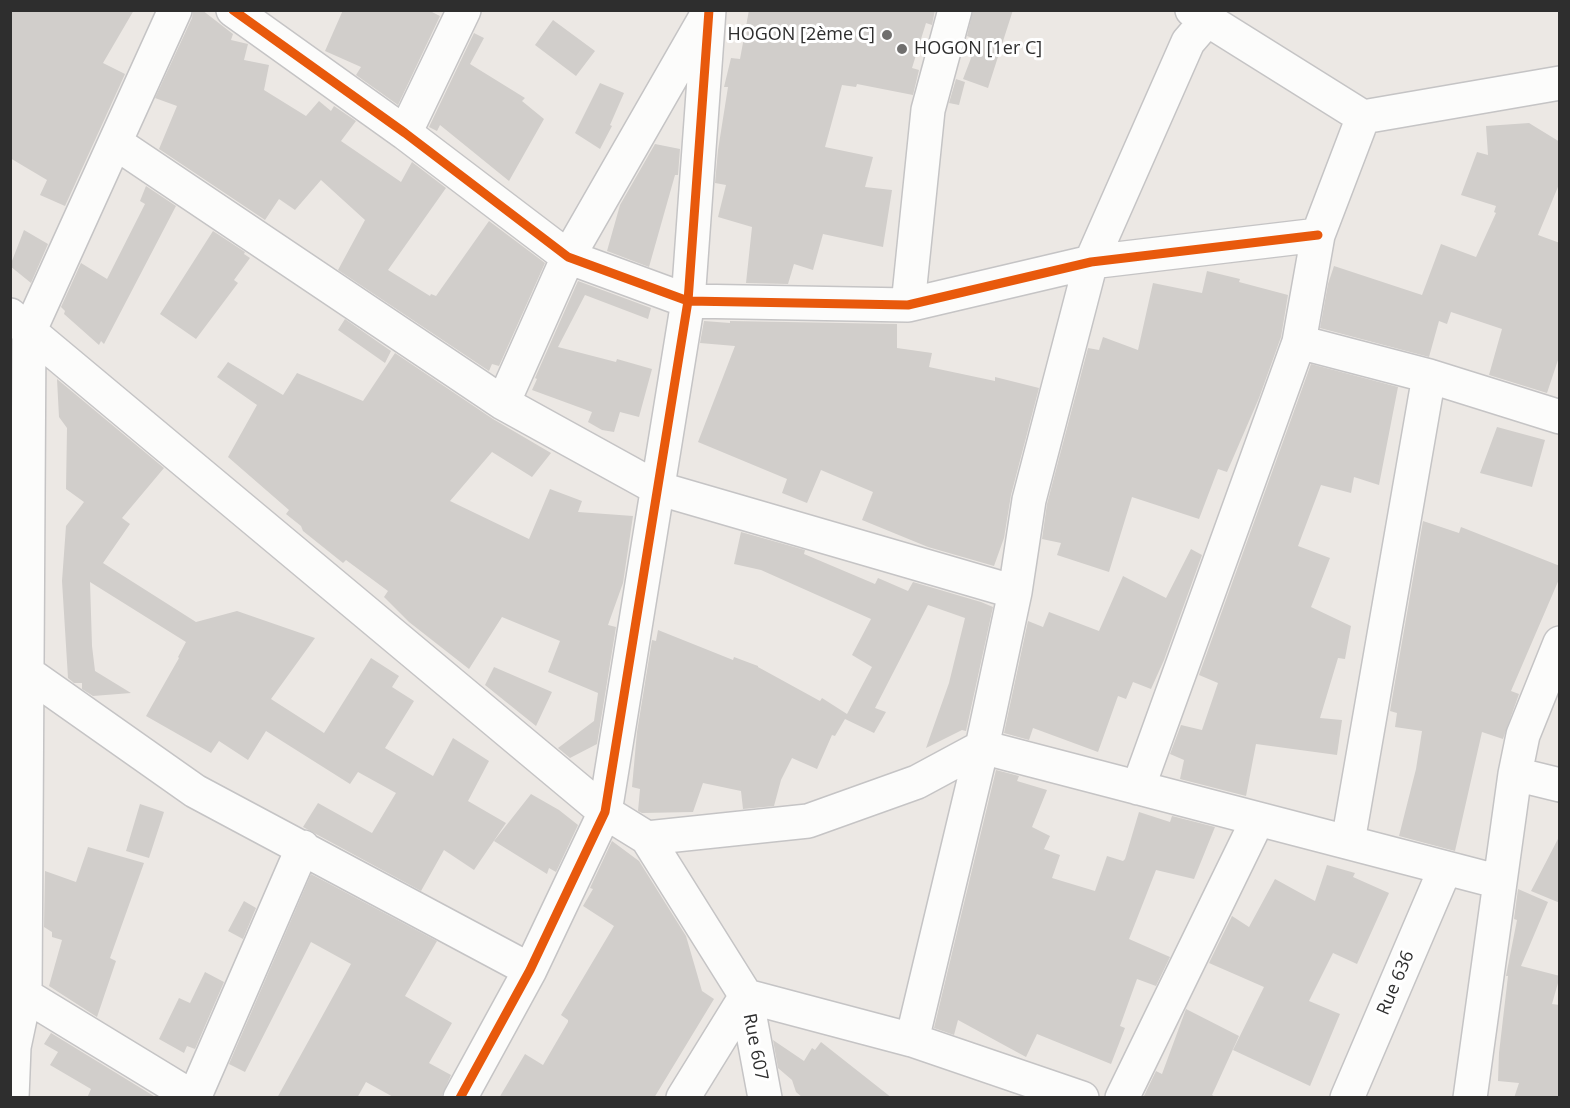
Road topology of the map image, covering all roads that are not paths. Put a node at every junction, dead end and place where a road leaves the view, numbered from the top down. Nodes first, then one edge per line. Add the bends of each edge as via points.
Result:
1 (175, 10) edge
2 (233, 10) edge
3 (464, 10) edge
4 (955, 10) edge
5 (709, 11) edge
6 (1199, 16) edge
7 (1560, 83) edge
8 (1363, 117) junction
9 (405, 133) junction
10 (116, 142) junction
11 (1318, 235) junction
12 (568, 257) junction
13 (1091, 262) junction
14 (688, 301) junction
15 (908, 305) junction
16 (17, 328) edge
17 (1299, 342) junction
18 (1429, 376) junction
19 (502, 403) junction
20 (1560, 417) edge
21 (657, 488) junction
22 (1015, 592) junction
23 (1560, 643) edge
24 (20, 686) edge
25 (982, 747) junction
26 (1515, 774) junction
27 (1560, 784) edge
28 (1138, 788) junction
29 (605, 812) junction
30 (1258, 819) junction
31 (647, 838) junction
32 (1348, 842) junction
33 (303, 847) junction
34 (1445, 869) junction
35 (1500, 882) junction
36 (530, 970) junction
37 (25, 995) junction
38 (746, 996) junction
39 (912, 1040) junction
40 (12, 1098) edge
41 (194, 1098) edge
42 (460, 1098) edge
43 (683, 1098) edge
44 (765, 1098) edge
45 (1082, 1098) edge
46 (1122, 1098) edge
47 (1347, 1098) edge
48 (1470, 1098) edge

1 - 10 street
2 - 9 street
3 - 9 street
4 - 15 street via 928,110
5 - 12 street
5 - 14 street
6 - 8 street
6 - 13 street
7 - 8 street
8 - 11 street
9 - 12 street
10 - 16 street
10 - 19 street
11 - 13 street
11 - 17 street
12 - 14 street
12 - 19 street
13 - 15 street
13 - 22 street via 1029,500
14 - 15 street
14 - 21 street
16 - 24 street
16 - 29 street
17 - 18 street
17 - 28 street
18 - 20 street
18 - 32 street
19 - 21 street
21 - 22 street
21 - 29 street
22 - 25 street
23 - 26 street via 1523,735
24 - 33 street via 195,791
24 - 37 street
25 - 28 street
25 - 31 street via 916,782 808,821
25 - 39 street
26 - 27 street
26 - 35 street
28 - 30 street
29 - 31 street
29 - 36 street
30 - 32 street
30 - 46 street
31 - 38 street
32 - 34 street
33 - 36 street
33 - 41 street
34 - 35 street
34 - 47 street, Rue 636
35 - 48 street
36 - 42 street
37 - 40 street via 14,1047
37 - 41 street
38 - 39 street
38 - 43 street
38 - 44 street, Rue 607
39 - 45 street

